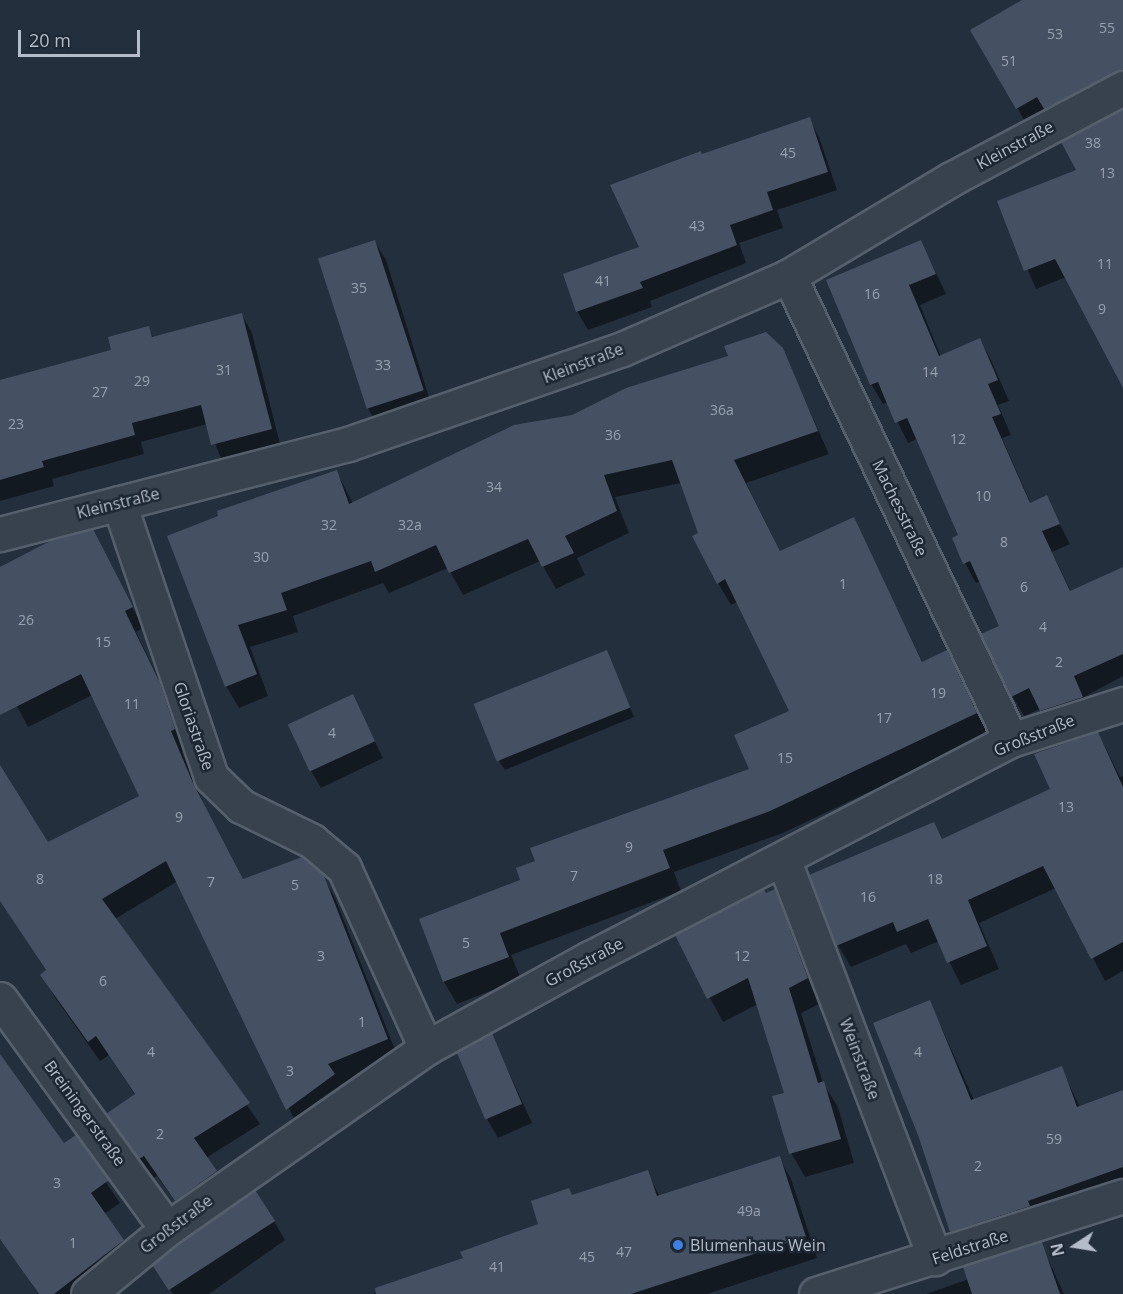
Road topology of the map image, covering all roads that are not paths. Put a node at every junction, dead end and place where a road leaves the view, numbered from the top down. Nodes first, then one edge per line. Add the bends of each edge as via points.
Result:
1 (1123, 88) edge
2 (789, 276) junction
3 (119, 503) junction
4 (0, 534) edge
5 (1123, 704) edge
6 (1011, 740) junction
7 (784, 861) junction
8 (0, 999) edge
9 (426, 1048) junction
10 (1123, 1196) edge
11 (167, 1229) junction
12 (935, 1258) junction
13 (88, 1294) edge
14 (816, 1294) edge

1 - 2 street, Kleinstraße via 951,179
2 - 3 street, Kleinstraße via 622,349 489,398 348,444
2 - 6 street, Machesstraße
3 - 4 street, Kleinstraße
3 - 9 street, Gloriastraße via 211,777 242,806 312,841 344,868
5 - 6 street, Großstraße
6 - 7 street, Großstraße
7 - 9 street, Großstraße via 590,958
7 - 12 street, Weinstraße
8 - 11 street, Breiningerstraße
9 - 11 street, Großstraße
10 - 12 street, Feldstraße
11 - 13 street, Großstraße
12 - 14 street, Feldstraße

